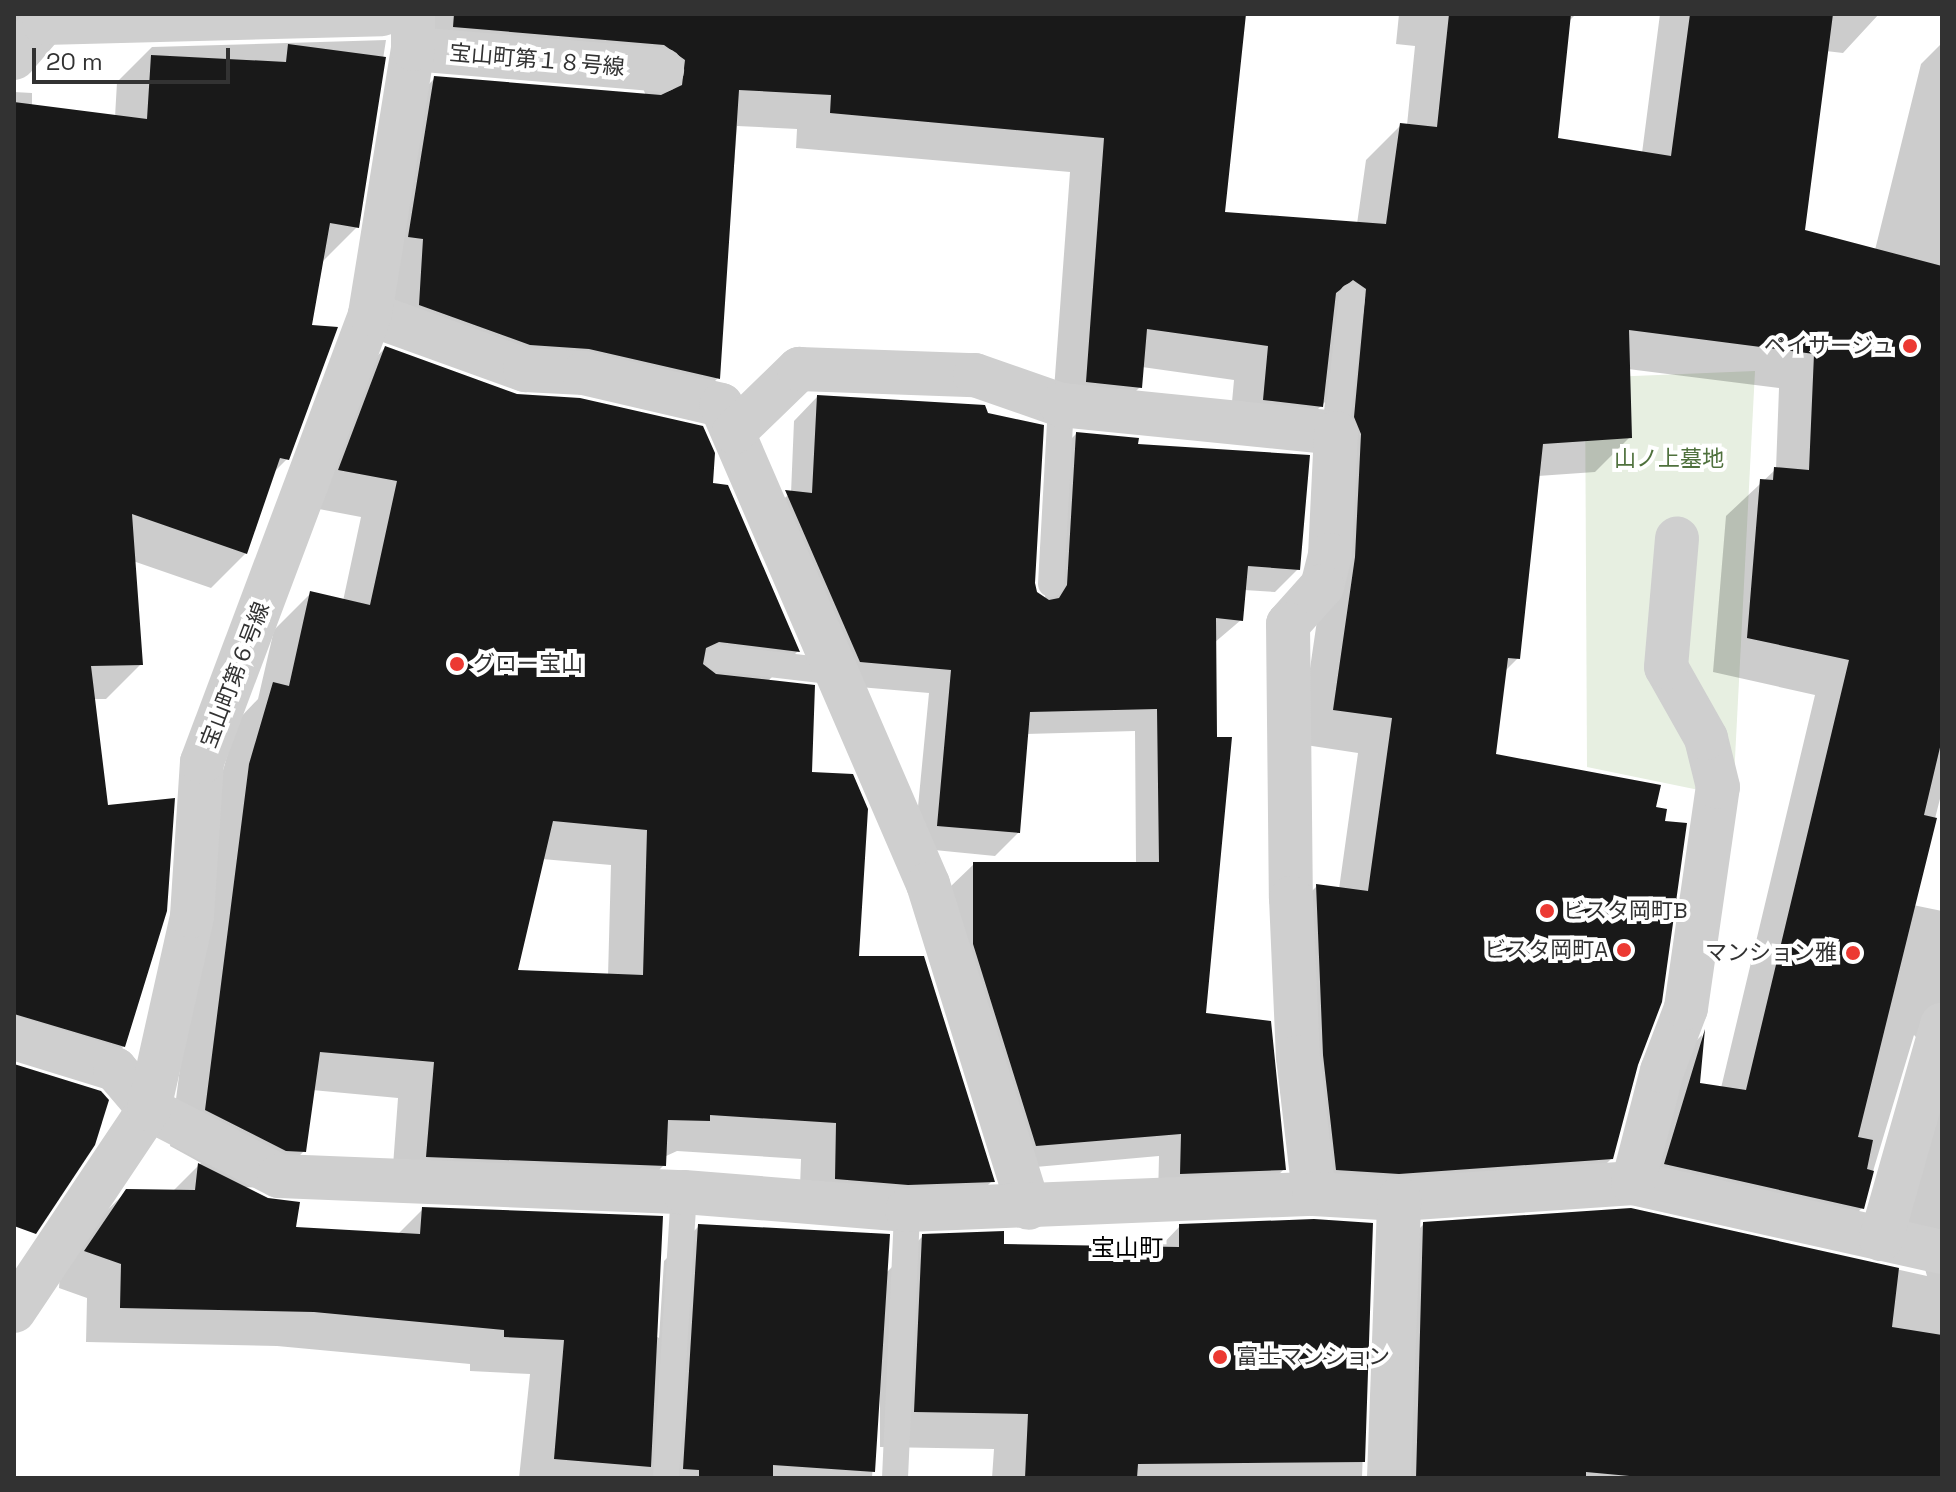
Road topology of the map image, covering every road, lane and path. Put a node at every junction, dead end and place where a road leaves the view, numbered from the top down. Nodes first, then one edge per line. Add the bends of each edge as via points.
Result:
1 (382, 14) edge
2 (44, 18) edge
3 (413, 32) edge
4 (14, 58) edge
5 (662, 70) dead end
6 (1352, 296) dead end
7 (370, 314) junction
8 (1061, 405) junction
9 (734, 432) junction
10 (1336, 433) junction
11 (1677, 538) dead end
12 (1051, 584) dead end
13 (718, 658) dead end
14 (838, 672) junction
15 (1942, 1025) edge
16 (14, 1038) edge
17 (149, 1109) junction
18 (1633, 1183) junction
19 (684, 1192) junction
20 (1314, 1194) junction
21 (1399, 1199) junction
22 (1029, 1208) junction
23 (907, 1210) junction
24 (1881, 1239) junction
25 (1942, 1252) edge
26 (14, 1311) edge
27 (666, 1478) edge
28 (895, 1478) edge
29 (1389, 1478) edge

1 - 2 street
2 - 4 street
3 - 5 street, 宝山町第１８号線
3 - 7 street, 宝山町第６号線
6 - 10 lane
7 - 9 street via 525,370 584,373 721,405
7 - 17 street, 宝山町第６号線 via 202,762 192,916
8 - 9 street via 975,375 799,369
8 - 10 street
8 - 12 lane
9 - 14 street
10 - 20 street via 1330,555 1322,586 1288,624 1292,930 1298,1057
11 - 18 street via 1666,667 1706,738 1718,787 1686,1008 1662,1071
13 - 14 lane
14 - 22 street via 928,884
15 - 24 street
16 - 17 street via 115,1069
17 - 19 street via 279,1176
17 - 26 street, 宝山町第６号線
18 - 21 street
18 - 24 street
19 - 23 street
19 - 27 lane
20 - 21 street
20 - 22 street
21 - 29 street
22 - 23 street
23 - 28 lane
24 - 25 street

